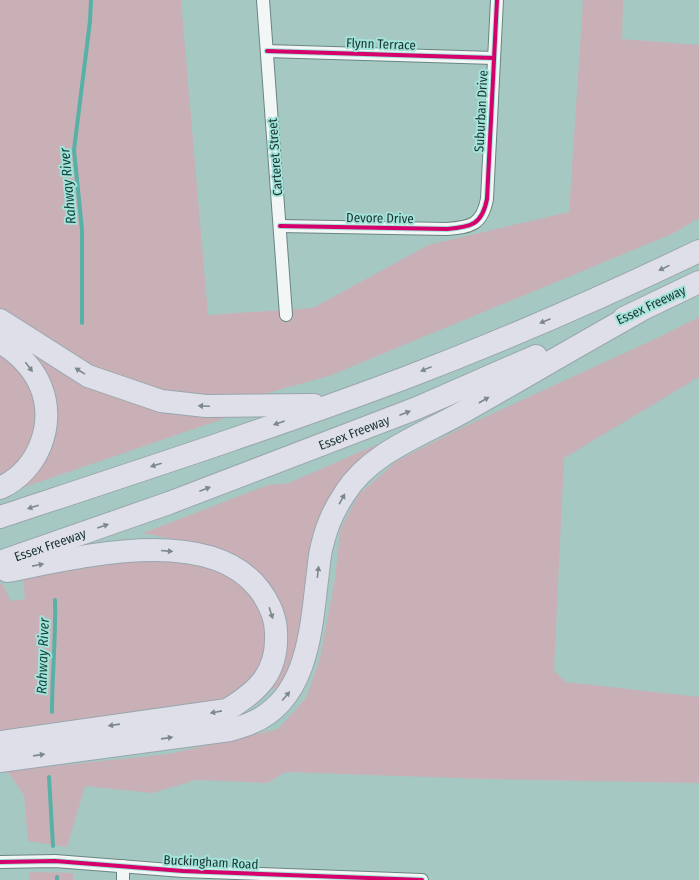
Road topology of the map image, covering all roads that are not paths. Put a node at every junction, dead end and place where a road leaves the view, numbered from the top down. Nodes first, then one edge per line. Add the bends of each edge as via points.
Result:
1 (263, 0) edge
2 (497, 0) edge
3 (267, 51) junction
4 (494, 58) junction
5 (478, 221) joint
6 (280, 226) junction
7 (699, 252) edge
8 (699, 282) edge
9 (638, 312) junction
10 (286, 315) dead end
11 (0, 320) edge
12 (0, 342) edge
13 (329, 406) junction
14 (0, 488) edge
15 (0, 517) edge
16 (0, 562) edge
17 (0, 573) edge
18 (0, 742) edge
19 (0, 761) edge
20 (0, 862) edge
21 (123, 866) junction
22 (265, 877) edge
23 (123, 880) edge
24 (414, 880) edge
25 (422, 880) edge

1 - 3 street, Carteret Street
2 - 4 street, Suburban Drive
3 - 4 street, Flynn Terrace
3 - 6 street, Carteret Street
4 - 5 street, Suburban Drive via 487,199 484,212
5 - 6 street, Devore Drive via 467,227 447,229
6 - 10 street, Carteret Street
7 -> 13 highway via 545,322
8 - 9 highway, Essex Freeway
16 -> 9 highway, Essex Freeway via 169,502 417,408
19 -> 9 highway via 230,730 252,723 272,710 288,695 298,678 313,615 322,543 332,517 356,479 368,466 409,440
13 -> 11 highway via 206,406 162,401 88,376
12 -> 14 highway via 26,362 34,374 41,386 46,413 42,440 36,456 27,469
13 -> 15 highway
17 -> 18 highway via 124,550 168,550 207,557 225,562 252,581 271,610 276,632 276,650 266,679 249,696 227,710
20 - 21 street, Buckingham Road via 55,861
21 - 22 street, Buckingham Road
21 - 23 street
22 - 24 street, Buckingham Road
24 - 25 street, Buckingham Road

